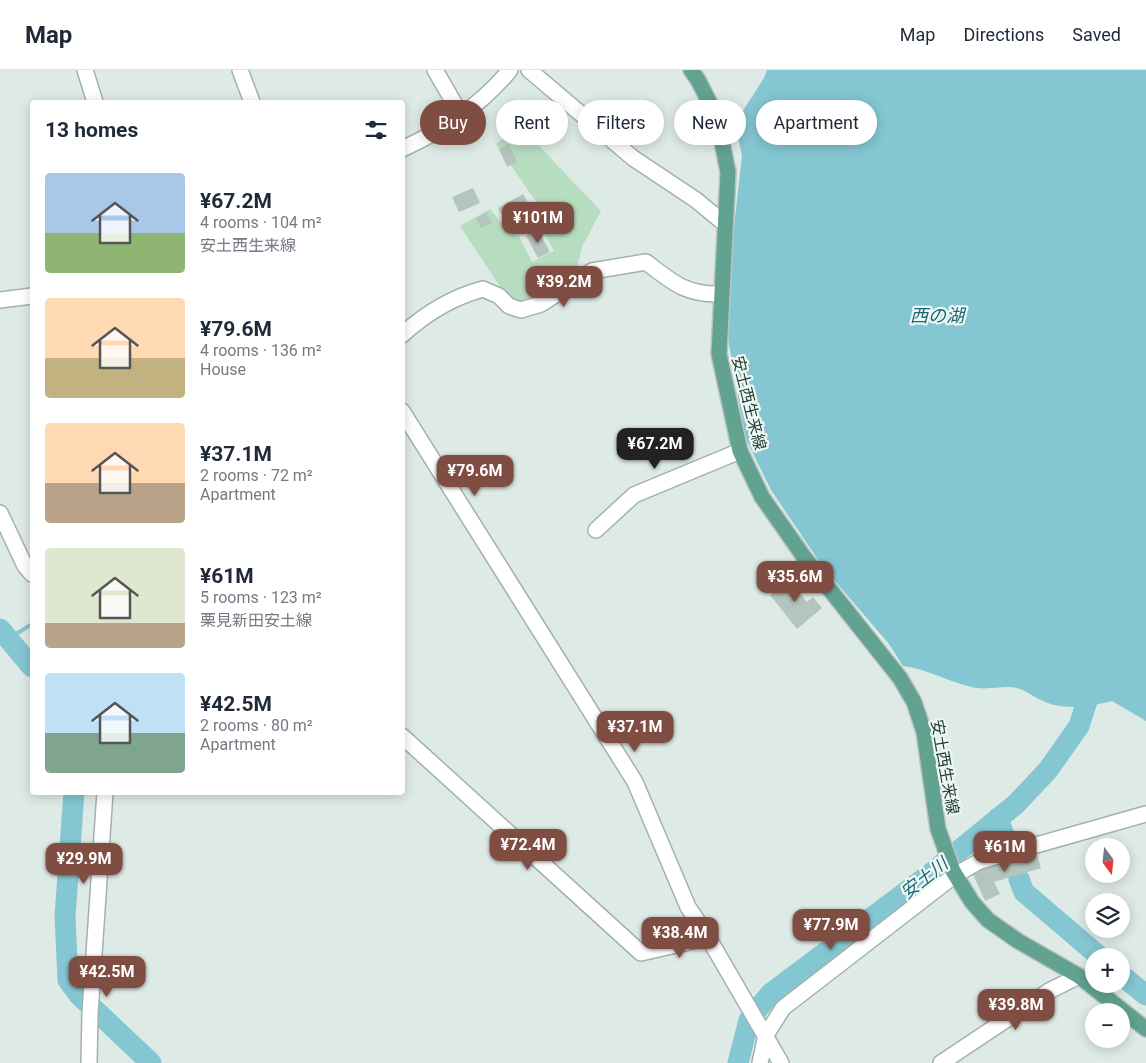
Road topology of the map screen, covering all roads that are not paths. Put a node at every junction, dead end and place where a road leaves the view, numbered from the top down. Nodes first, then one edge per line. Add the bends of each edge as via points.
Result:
1 (85, 70) edge
2 (240, 70) edge
3 (435, 70) edge
4 (510, 70) edge
5 (529, 70) edge
6 (691, 70) edge
7 (94, 100) edge
8 (251, 100) edge
9 (452, 100) edge
10 (479, 100) edge
11 (420, 141) edge
12 (405, 148) edge
13 (725, 224) junction
14 (720, 294) junction
15 (30, 296) edge
16 (0, 300) edge
17 (405, 333) edge
18 (405, 416) edge
19 (740, 452) junction
20 (0, 513) edge
21 (596, 530) dead end
22 (30, 572) edge
23 (405, 739) edge
24 (106, 795) edge
25 (1146, 814) edge
26 (954, 873) junction
27 (705, 932) junction
28 (1079, 976) junction
29 (763, 1029) junction
30 (1146, 1029) edge
31 (88, 1063) edge
32 (760, 1063) edge
33 (782, 1063) edge
34 (940, 1063) edge

1 - 7 street
2 - 8 street
3 - 9 street
4 - 10 street
5 - 13 street via 633,158 696,200
6 - 13 main road, 安土西生来線 via 717,117 728,172
11 - 12 street
13 - 14 main road, 安土西生来線
14 - 17 street via 702,295 680,288 646,262 592,271 541,304 521,310 483,289 466,293 431,312
14 - 19 main road, 安土西生来線 via 719,354
15 - 16 street
18 - 27 street via 635,782 688,907
19 - 21 street via 634,495
19 - 26 main road, 安土西生来線 via 762,497 804,557 900,678 914,702 924,732 938,829
20 - 22 street
23 - 27 street via 641,953 693,941
24 - 31 street
25 - 26 street via 980,861
26 - 28 main road, 安土西生来線 via 988,920
26 - 29 street via 783,1008
27 - 29 street
28 - 30 main road, 安土西生来線
28 - 34 street via 1049,991
29 - 32 street
29 - 33 street

